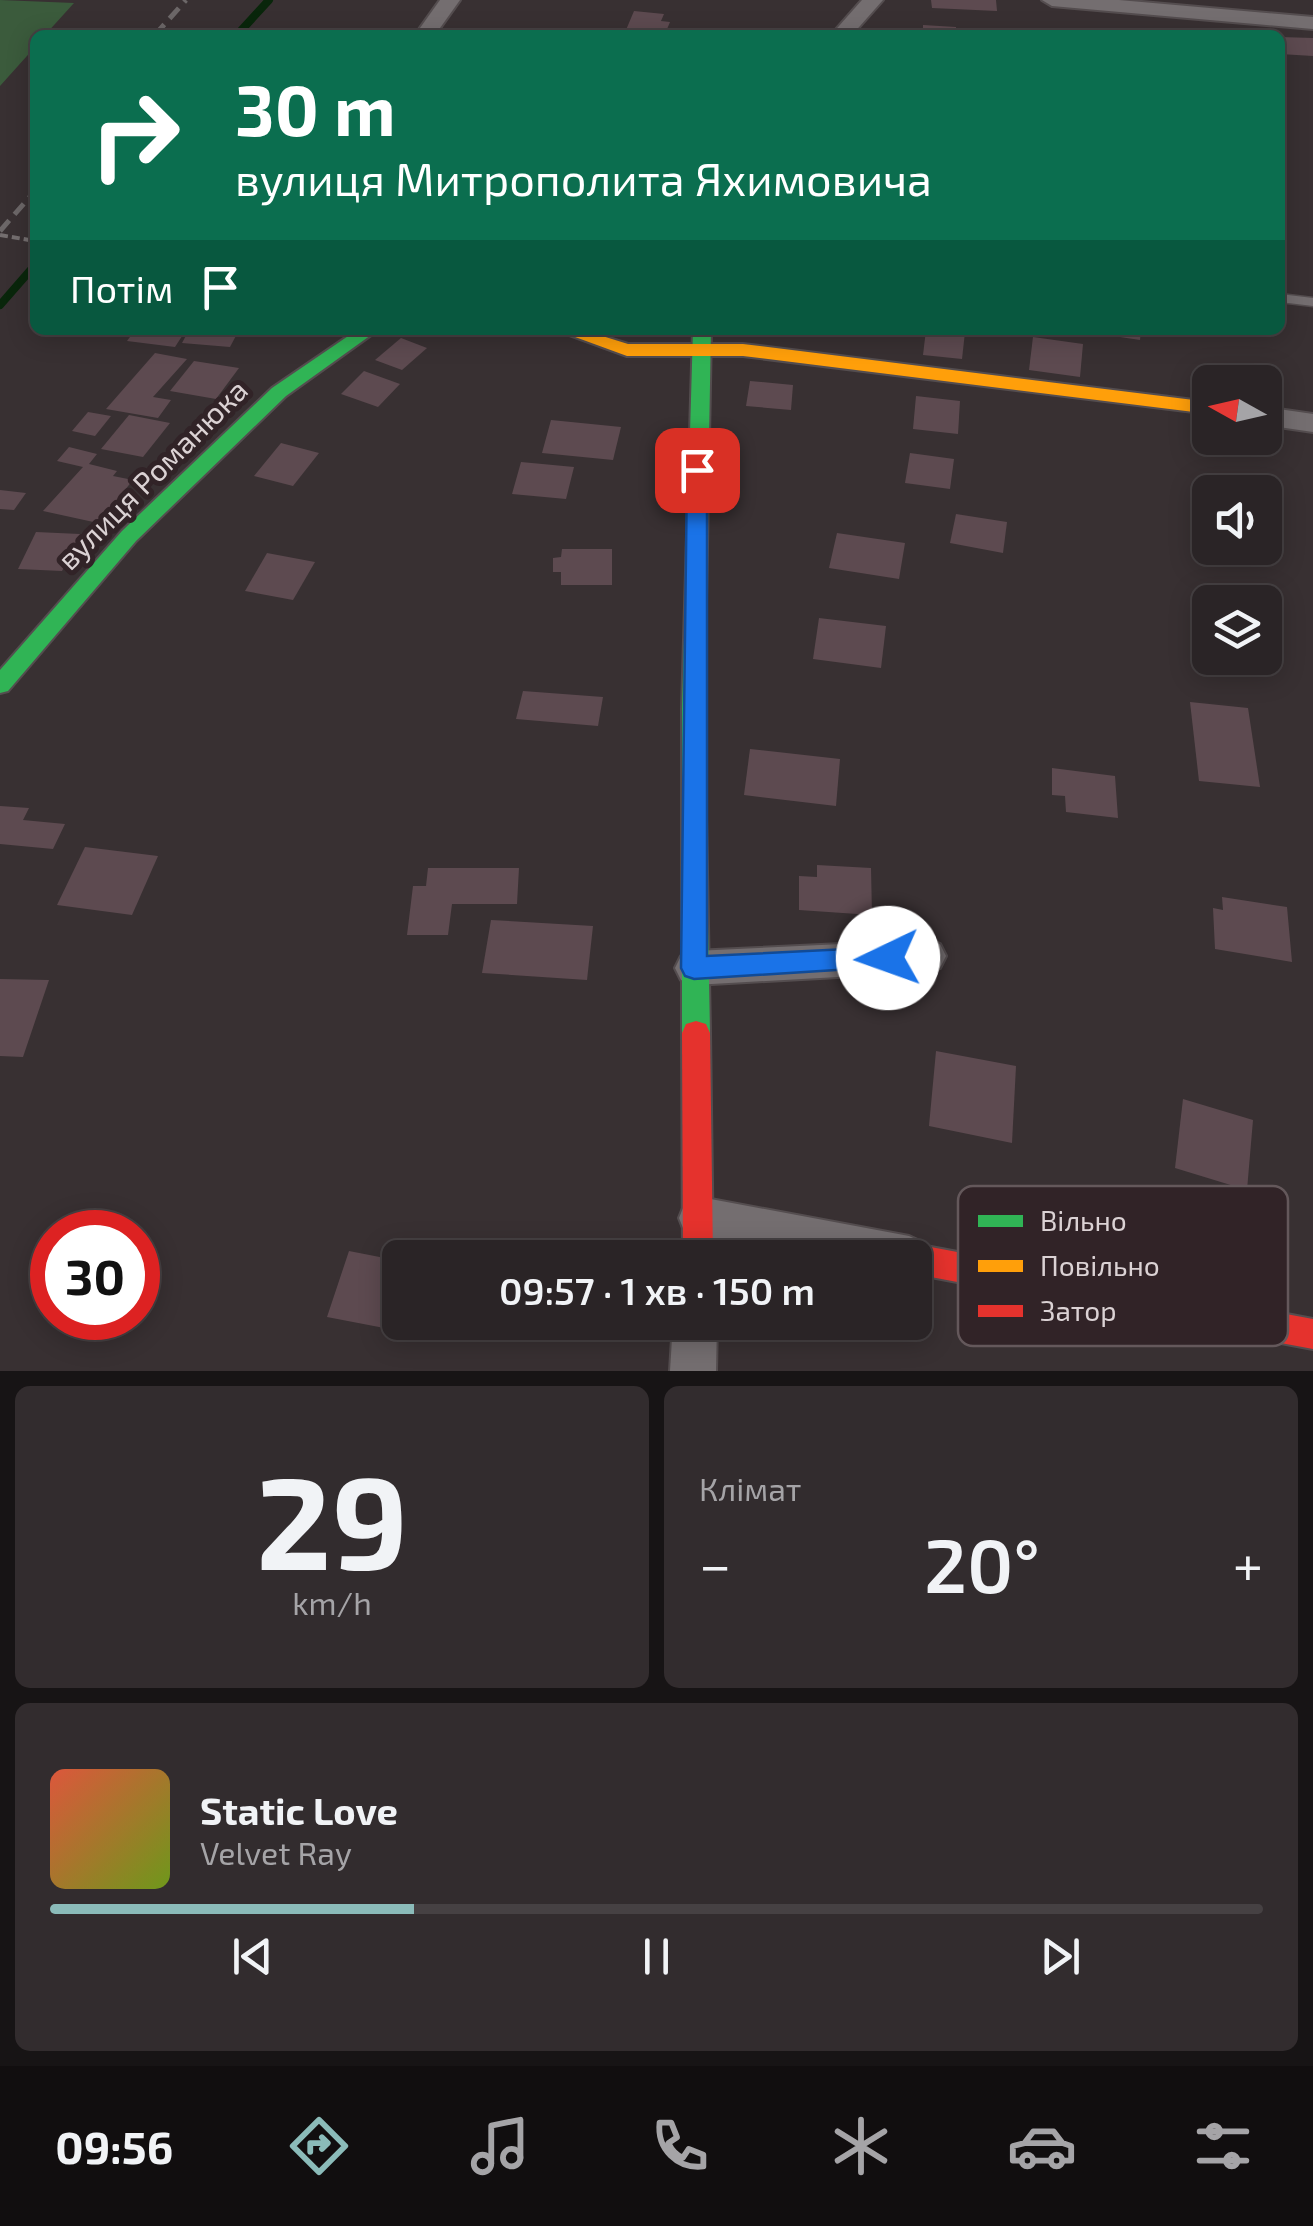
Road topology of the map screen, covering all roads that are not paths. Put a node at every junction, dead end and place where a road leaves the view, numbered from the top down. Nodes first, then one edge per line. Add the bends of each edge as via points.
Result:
1 (450, 0) edge
2 (873, 0) edge
3 (1052, 0) edge
4 (1313, 23) edge
5 (429, 30) edge
6 (846, 30) edge
7 (1285, 299) edge
8 (1313, 302) edge
9 (362, 335) edge
10 (580, 335) edge
11 (701, 340) edge
12 (1192, 406) edge
13 (1282, 418) edge
14 (1313, 423) edge
15 (0, 685) edge
16 (927, 956) dead end
17 (694, 968) junction
18 (699, 1238) edge
19 (932, 1262) edge
20 (958, 1267) edge
21 (1288, 1329) edge
22 (1313, 1334) edge
23 (694, 1340) edge
24 (693, 1371) edge

1 - 5 street
2 - 6 street
3 - 4 street
7 - 8 lane
9 - 15 street, вулиця Романюка via 280,392 129,536
10 - 11 street via 627,350
11 - 12 street
11 - 17 street
13 - 14 street
16 - 17 street
17 - 18 street
19 - 20 street
21 - 22 street
23 - 24 street

